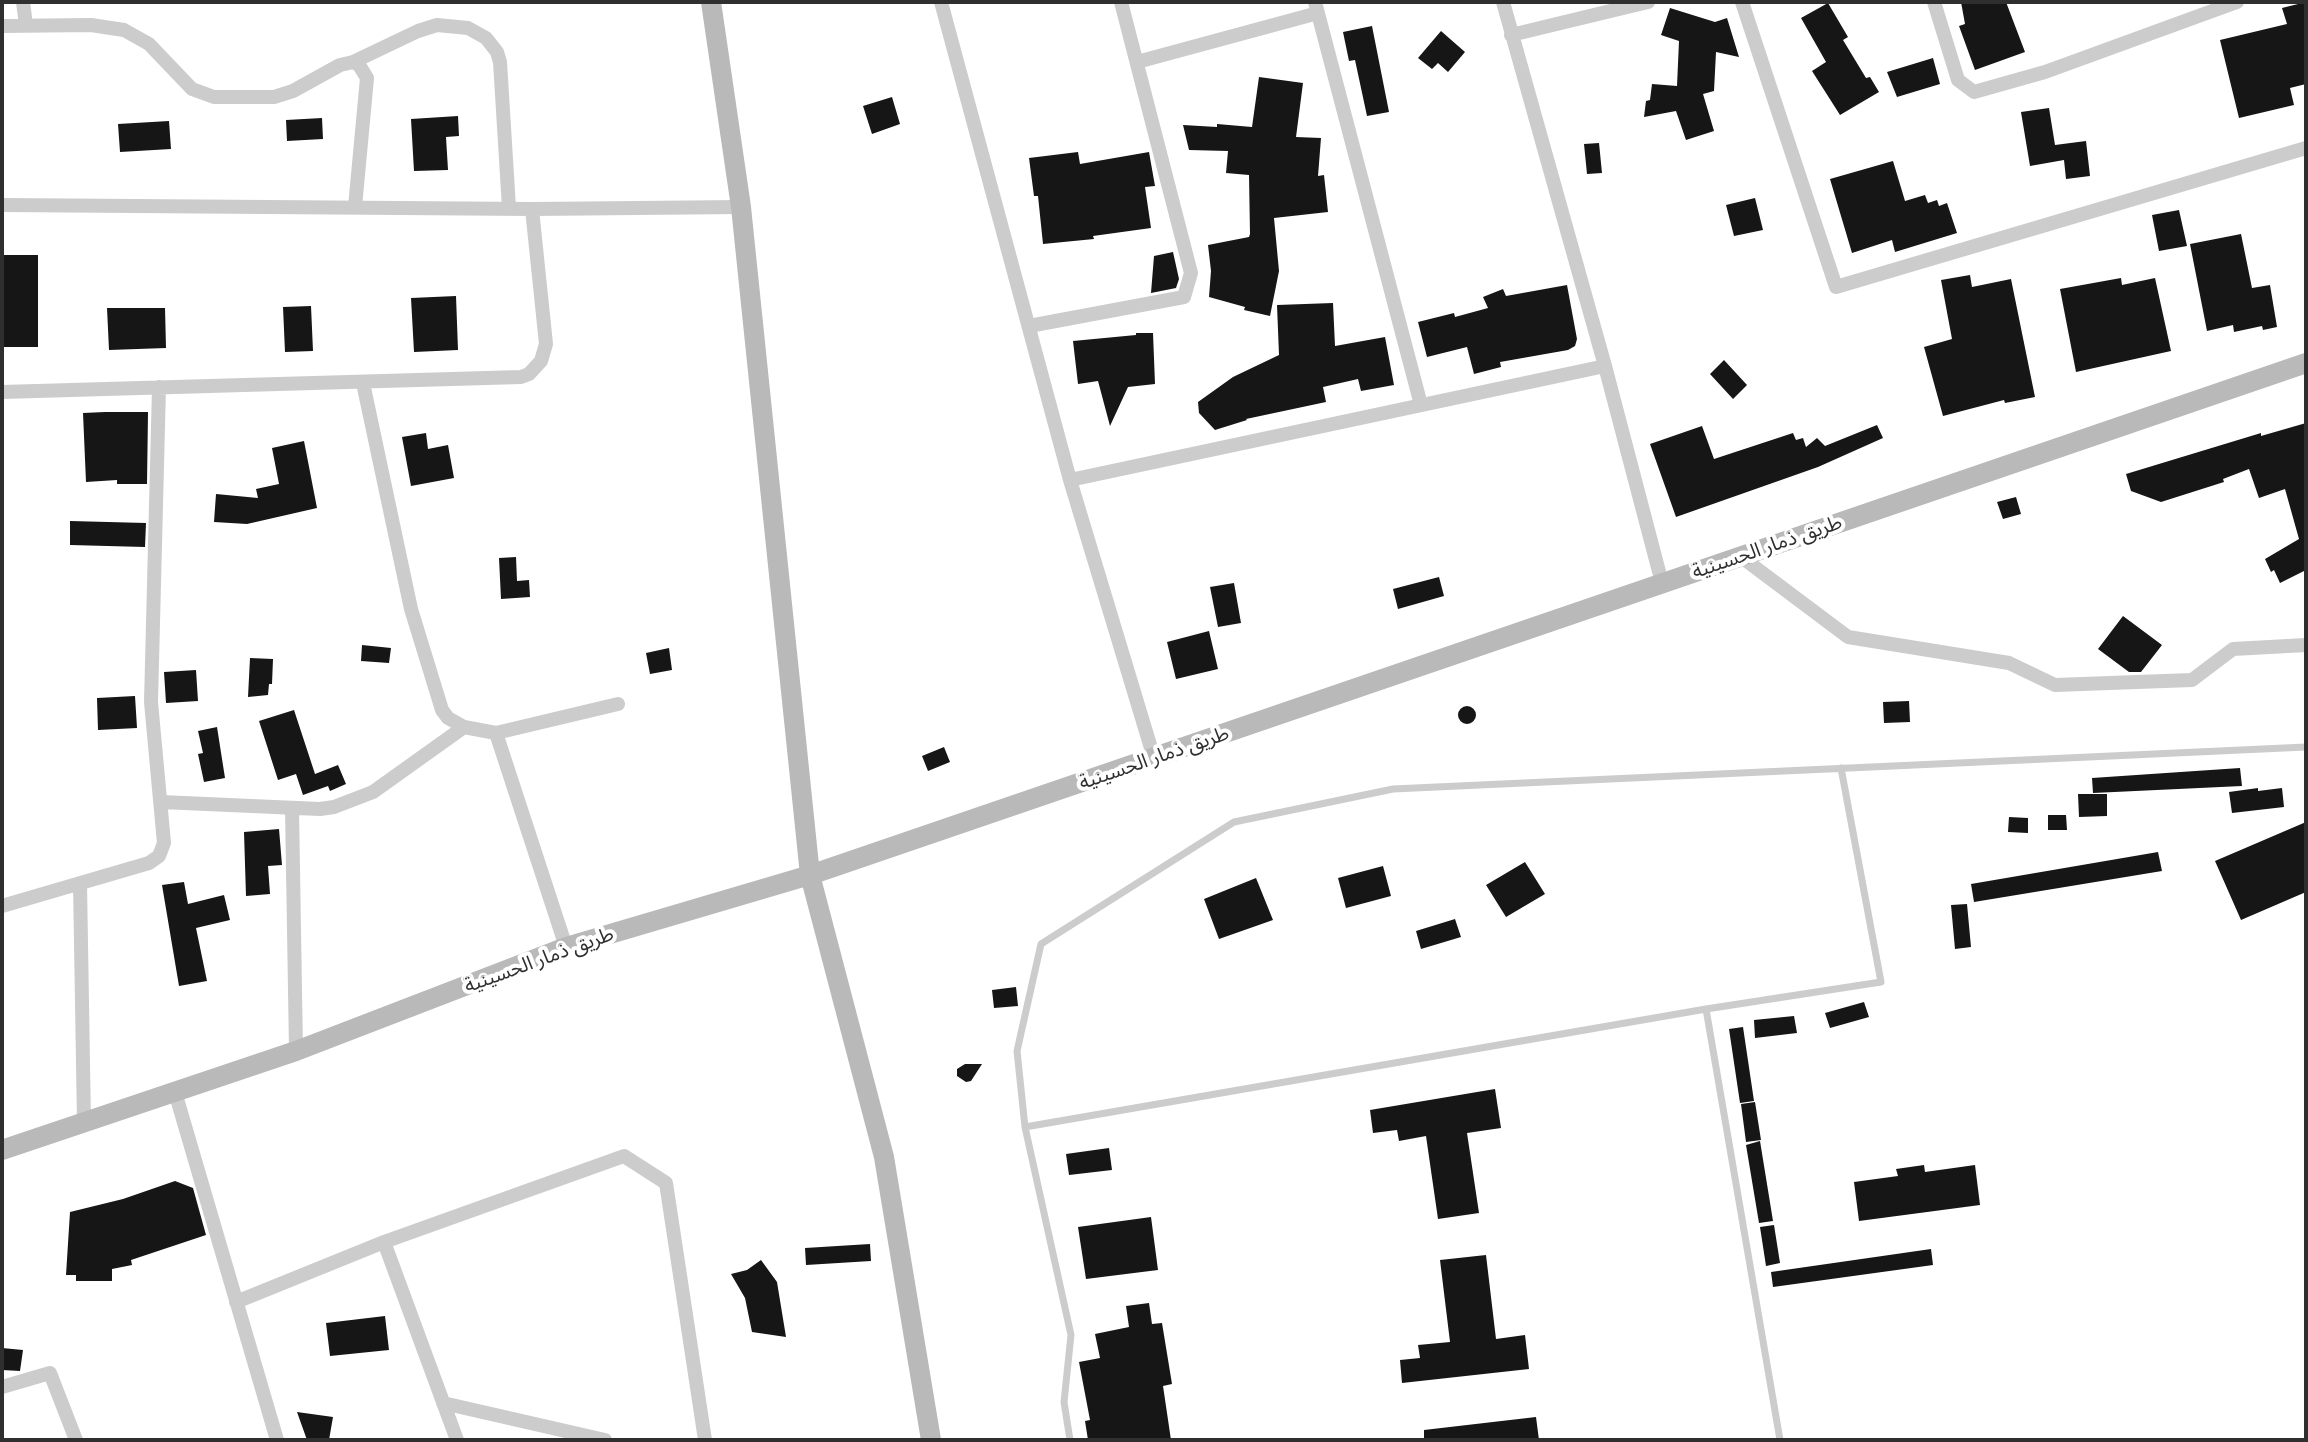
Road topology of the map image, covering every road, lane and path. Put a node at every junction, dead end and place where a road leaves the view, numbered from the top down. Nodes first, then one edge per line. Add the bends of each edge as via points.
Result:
1 (23, 2) edge
2 (711, 2) edge
3 (941, 2) edge
4 (1121, 2) edge
5 (1503, 2) edge
6 (1648, 2) edge
7 (1742, 2) edge
8 (1934, 2) edge
9 (2237, 2) edge
10 (1317, 7) edge
11 (26, 25) junction
12 (2, 26) edge
13 (1511, 35) junction
14 (353, 62) junction
15 (1137, 62) junction
16 (2306, 148) edge
17 (2, 205) edge
18 (355, 207) junction
19 (741, 207) junction
20 (509, 208) junction
21 (532, 209) junction
22 (1029, 326) junction
23 (2306, 363) edge
24 (1605, 366) junction
25 (363, 383) junction
26 (159, 387) junction
27 (2, 392) edge
28 (1421, 405) junction
29 (1070, 480) junction
30 (1740, 556) junction
31 (1662, 583) junction
32 (2306, 645) edge
33 (618, 704) dead end
34 (464, 727) junction
35 (496, 733) junction
36 (2306, 747) edge
37 (1154, 758) junction
38 (1841, 768) junction
39 (161, 802) junction
40 (292, 808) junction
41 (810, 875) junction
42 (80, 883) junction
43 (2, 906) edge
44 (566, 947) junction
45 (1706, 1009) junction
46 (296, 1051) junction
47 (175, 1092) junction
48 (84, 1123) junction
49 (1025, 1127) junction
50 (2, 1150) edge
51 (384, 1242) junction
52 (236, 1302) junction
53 (2, 1387) edge
54 (443, 1403) junction
55 (76, 1440) edge
56 (277, 1440) edge
57 (457, 1440) edge
58 (605, 1440) edge
59 (705, 1440) edge
60 (931, 1440) edge
61 (1070, 1440) edge
62 (1780, 1440) edge

1 - 11 street
2 - 19 main road
3 - 22 street
4 - 15 street
5 - 13 street
6 - 13 street
7 - 16 street via 1836,287
8 - 9 street via 1958,80 1974,92 2045,72
10 - 15 street
10 - 28 street
11 - 12 street
11 - 14 street via 124,30 149,44 192,89 214,97 283,95
13 - 24 street
14 - 18 street via 367,78
14 - 20 street via 437,25 468,28 486,38 500,62
15 - 22 street via 1191,273 1184,297
17 - 18 street
18 - 20 street
19 - 21 street
19 - 41 main road
20 - 21 street
21 - 25 street via 546,344 536,368 512,379
22 - 29 street
23 - 30 main road, طريق ذمار الحسينية
24 - 28 street
24 - 31 street
25 - 26 street
25 - 34 street via 411,609 435,693 448,718
26 - 27 street
26 - 39 street via 151,702
28 - 29 street
29 - 37 street
30 - 31 main road, طريق ذمار الحسينية
30 - 32 street via 1848,637 2009,663 2055,685 2192,680 2233,649
31 - 37 main road, طريق ذمار الحسينية
33 - 35 street
34 - 35 street
34 - 40 street via 361,798 320,809
35 - 44 street
36 - 38 lane
37 - 41 main road, طريق ذمار الحسينية
38 - 45 lane via 1881,982
38 - 49 lane via 1393,789 1234,822 1041,944 1017,1051
39 - 40 street
39 - 42 street via 164,843 159,856
40 - 46 street
41 - 44 main road, طريق ذمار الحسينية
41 - 60 main road via 884,1157
42 - 43 street
42 - 48 street
44 - 46 main road, طريق ذمار الحسينية
45 - 49 lane
45 - 62 lane
46 - 47 main road, طريق ذمار الحسينية
47 - 48 main road, طريق ذمار الحسينية
47 - 52 street
48 - 50 main road, طريق ذمار الحسينية
49 - 61 lane via 1071,1335 1064,1402
51 - 52 street
51 - 54 street
51 - 59 street via 624,1156 666,1183
52 - 56 street
53 - 55 street via 50,1373
54 - 57 street
54 - 58 street

